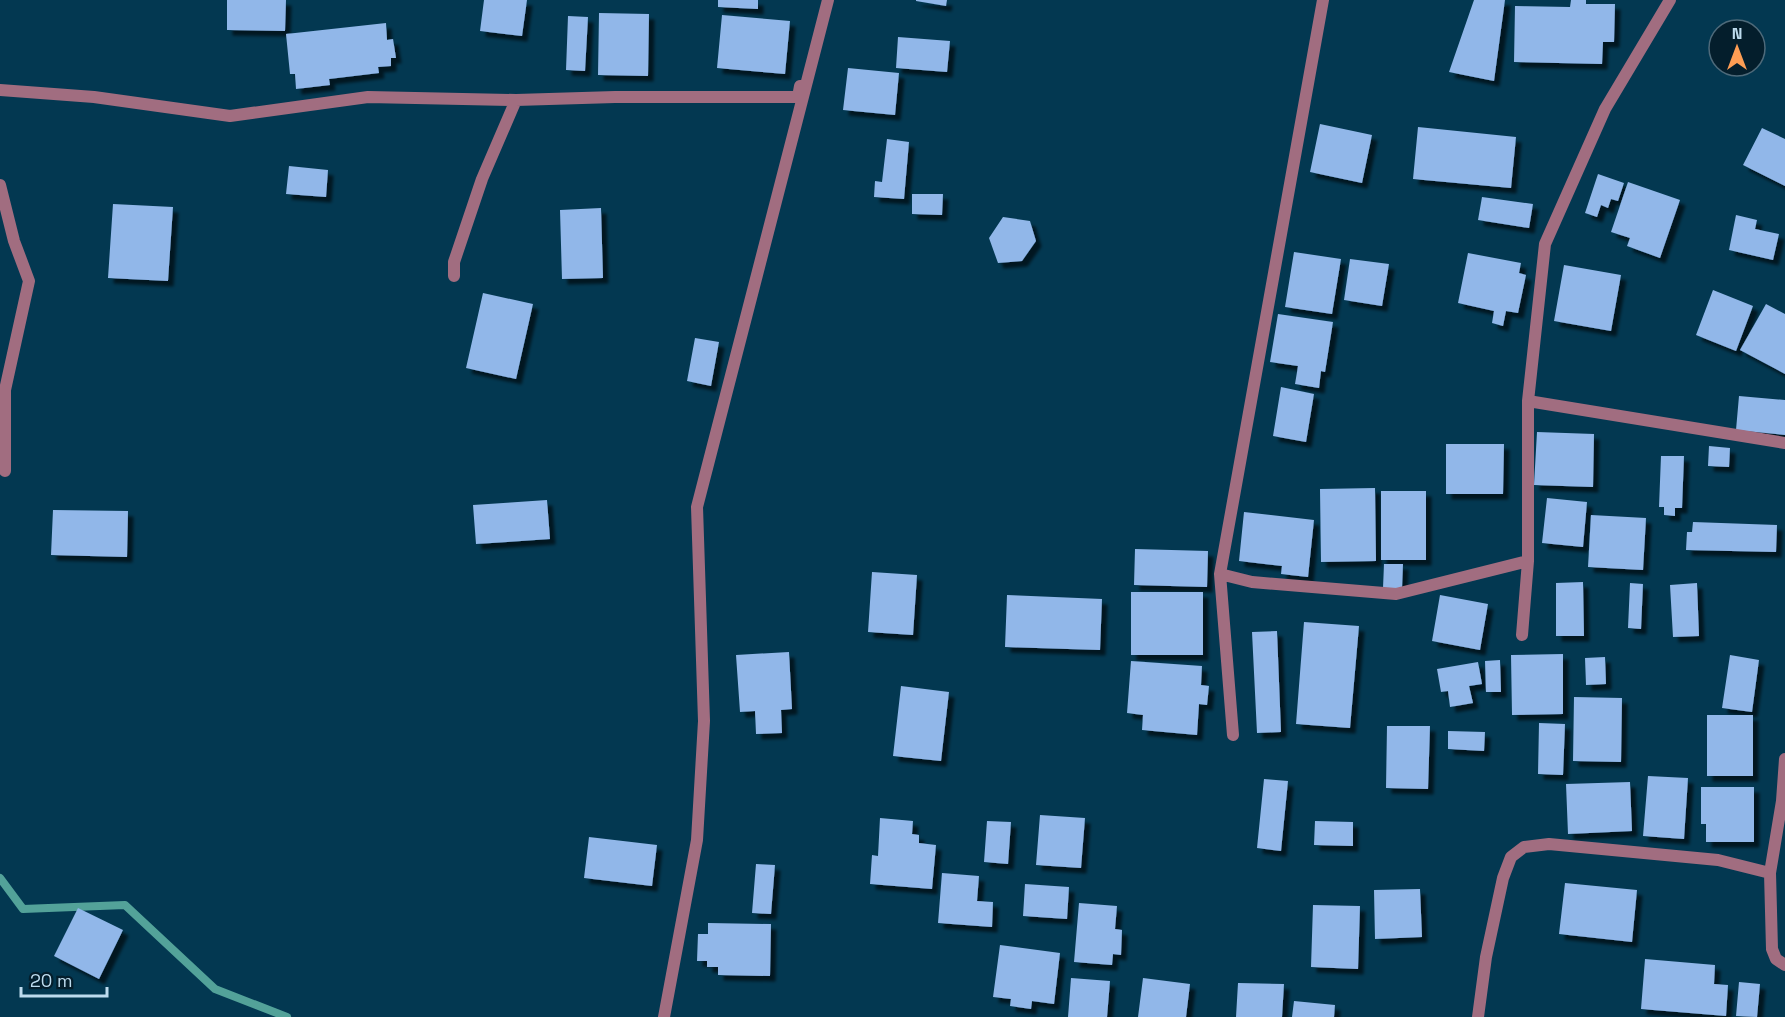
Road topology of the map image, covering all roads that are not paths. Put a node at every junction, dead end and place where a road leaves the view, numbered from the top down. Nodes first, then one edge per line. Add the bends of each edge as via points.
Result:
1 (819, 0) edge
2 (828, 0) edge
3 (1323, 0) edge
4 (1670, 0) edge
5 (0, 90) edge
6 (516, 100) junction
7 (0, 185) edge
8 (454, 276) dead end
9 (1528, 401) junction
10 (1785, 443) edge
11 (5, 471) dead end
12 (1528, 561) junction
13 (1220, 574) junction
14 (1521, 634) dead end
15 (1233, 735) dead end
16 (1785, 759) edge
17 (1770, 873) junction
18 (1785, 965) edge
19 (664, 1017) edge
20 (1478, 1017) edge

1 - 6 street via 798,97
2 - 19 street via 697,507 704,721 697,840
3 - 13 street
4 - 9 street via 1605,109 1545,244
5 - 6 street via 94,97 231,116 368,97
6 - 8 street via 482,179 454,262
7 - 11 street via 29,281 5,390
9 - 10 street
9 - 12 street
12 - 13 street via 1396,594 1252,582
12 - 14 street
13 - 15 street
16 - 17 street
17 - 18 street via 1772,949
17 - 20 street via 1718,860 1549,844 1524,847 1511,857 1503,878

